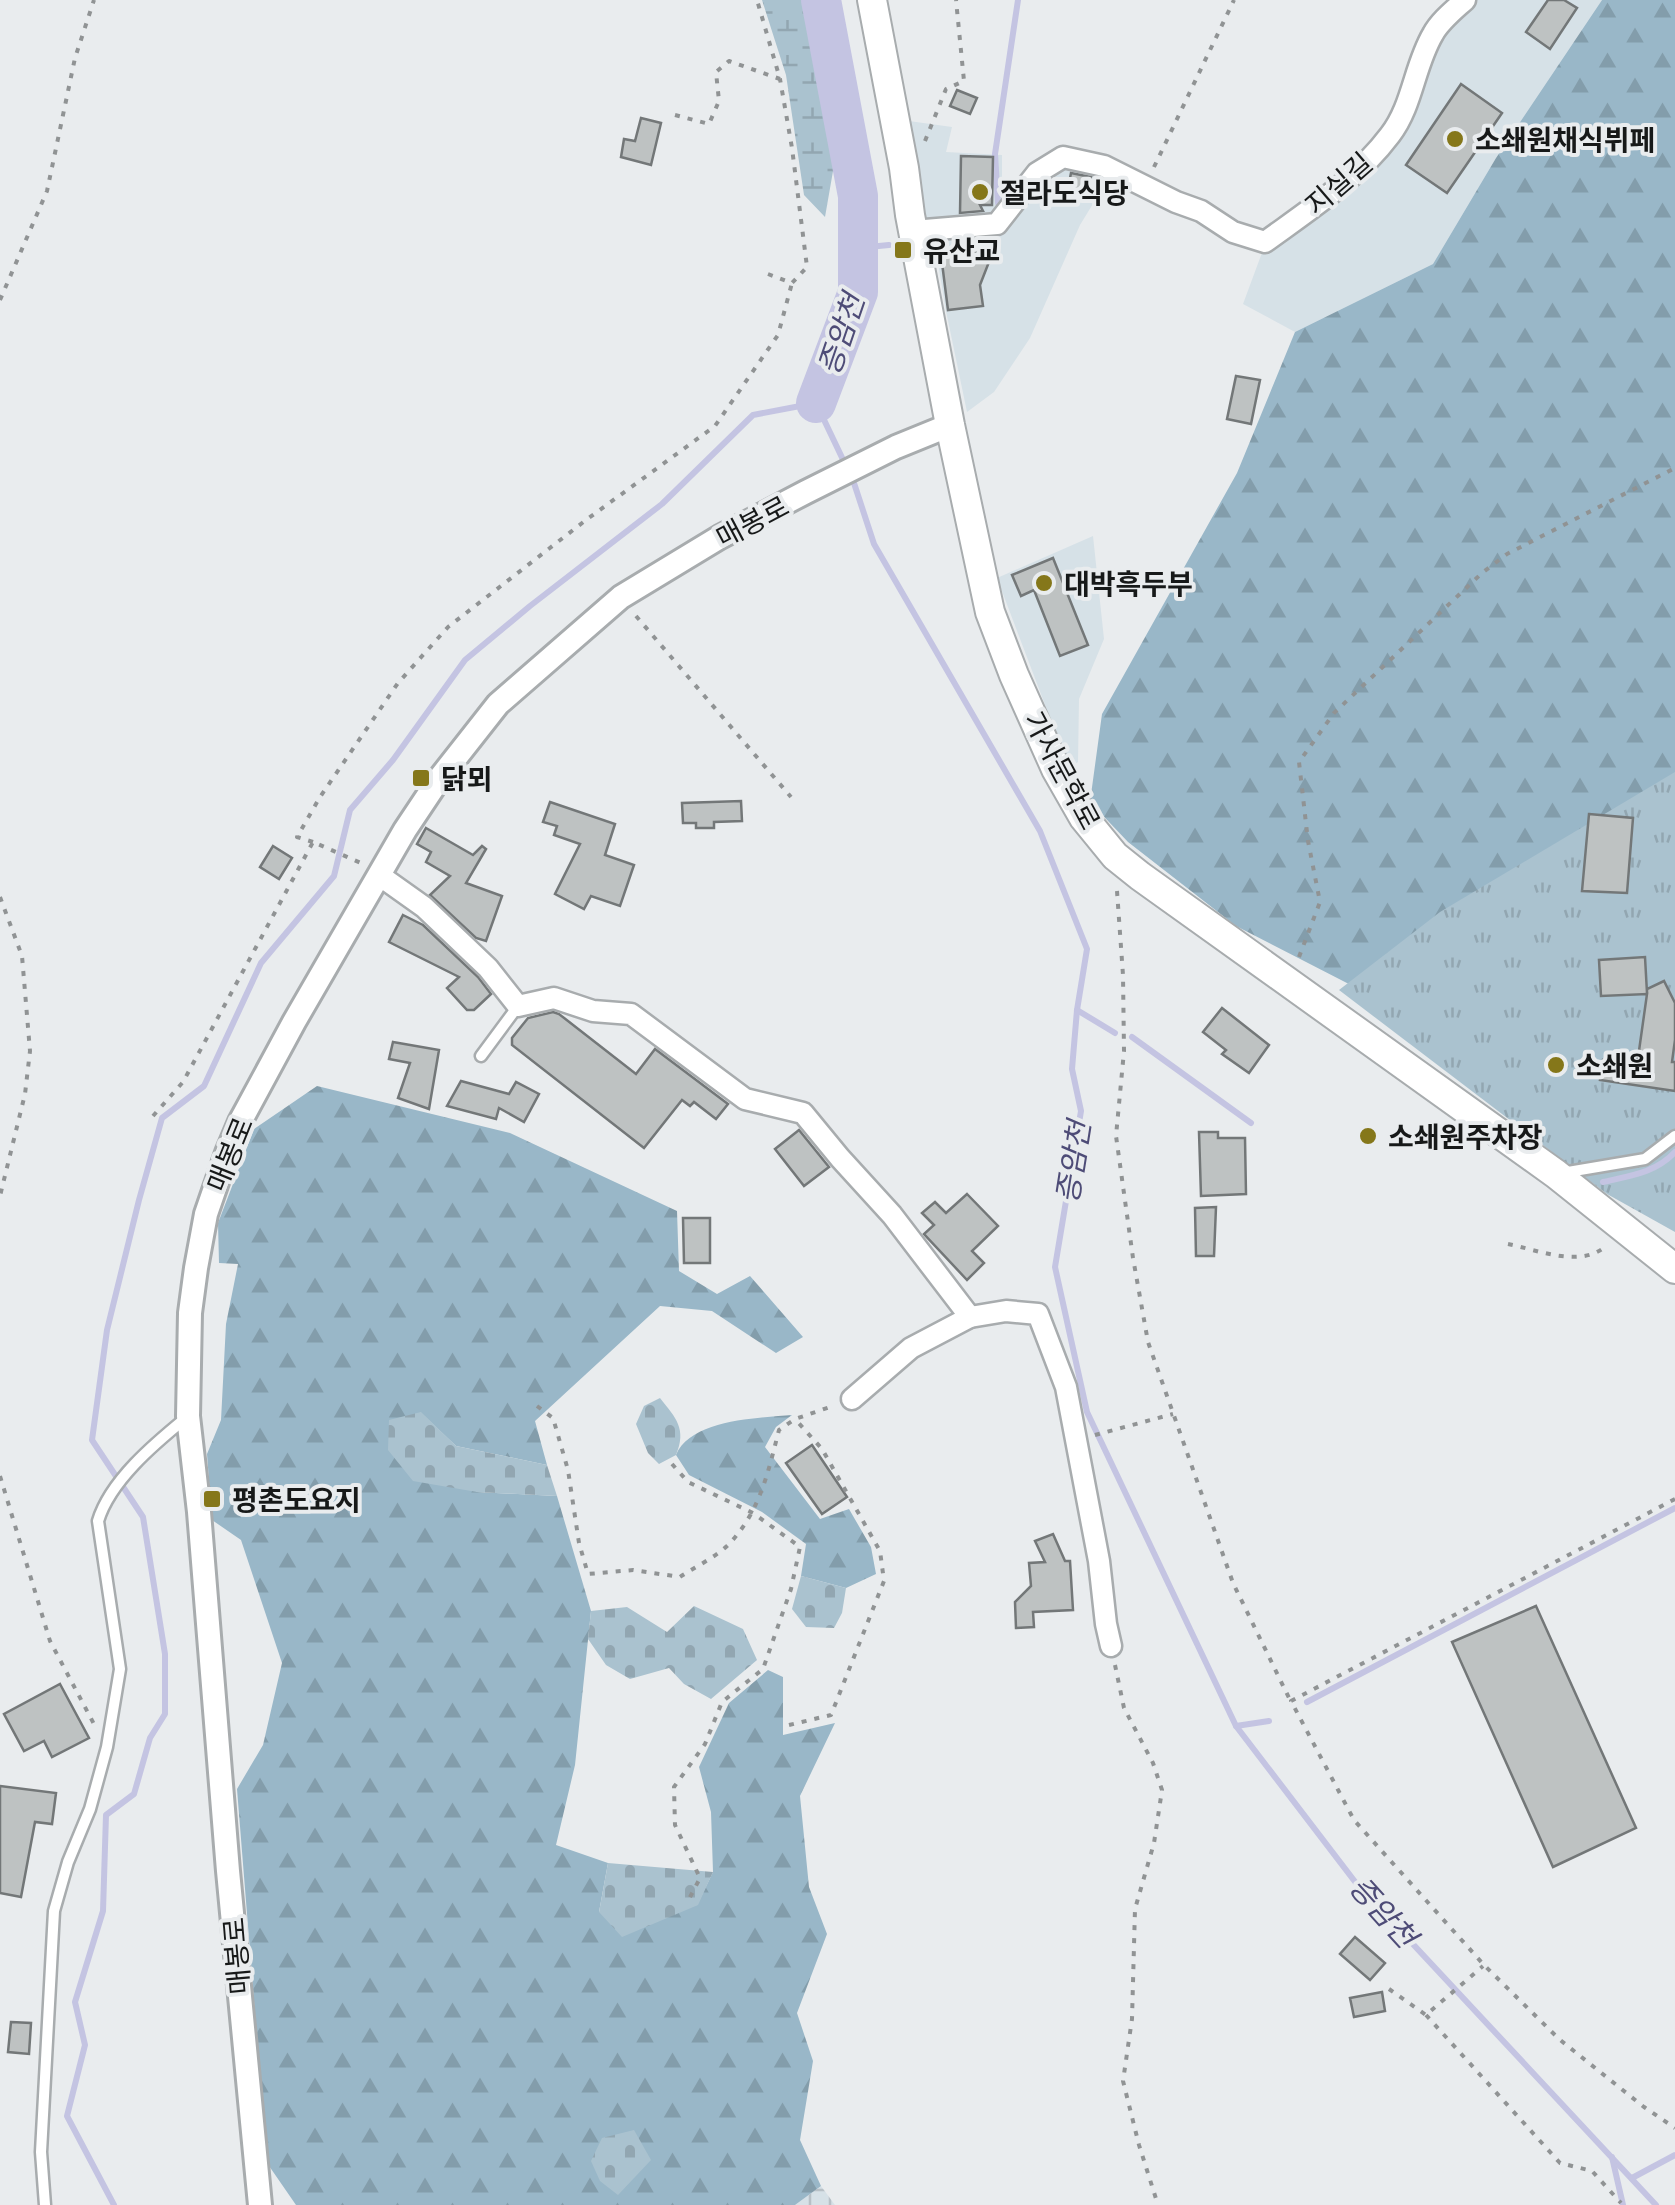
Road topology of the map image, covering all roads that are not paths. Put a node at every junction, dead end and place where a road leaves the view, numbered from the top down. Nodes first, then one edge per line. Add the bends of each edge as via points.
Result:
1 (872, 0) edge
2 (1465, 0) edge
3 (913, 231) junction
4 (950, 426) junction
5 (372, 870) junction
6 (518, 1006) junction
7 (481, 1056) dead end
8 (1675, 1136) edge
9 (1556, 1174) junction
10 (1675, 1269) edge
11 (970, 1317) junction
12 (852, 1399) road end
13 (188, 1416) junction
14 (1111, 1646) road end
15 (45, 2205) edge
16 (260, 2205) edge

1 - 3 main road, 가사문학로
2 - 3 street, 지실길 via 1435,29 1390,134 1340,187 1265,242 1104,166 1063,158 1037,173 997,224
3 - 4 main road, 가사문학로
4 - 5 street, 매봉로 via 806,492 620,597 498,704
4 - 9 main road, 가사문학로 via 990,612 1056,769 1084,818 1115,856
5 - 6 street via 424,906
5 - 13 street, 매봉로 via 240,1122 206,1214 190,1313
6 - 7 lane
6 - 11 street via 554,998 631,1014 745,1099 803,1113
8 - 9 lane via 1645,1159
9 - 10 main road, 가사문학로
11 - 12 street via 912,1348
11 - 14 street via 1038,1314 1066,1387
13 - 15 lane via 104,1501 98,1521 120,1669 107,1748 54,1911 41,2152
13 - 16 street, 매봉로

